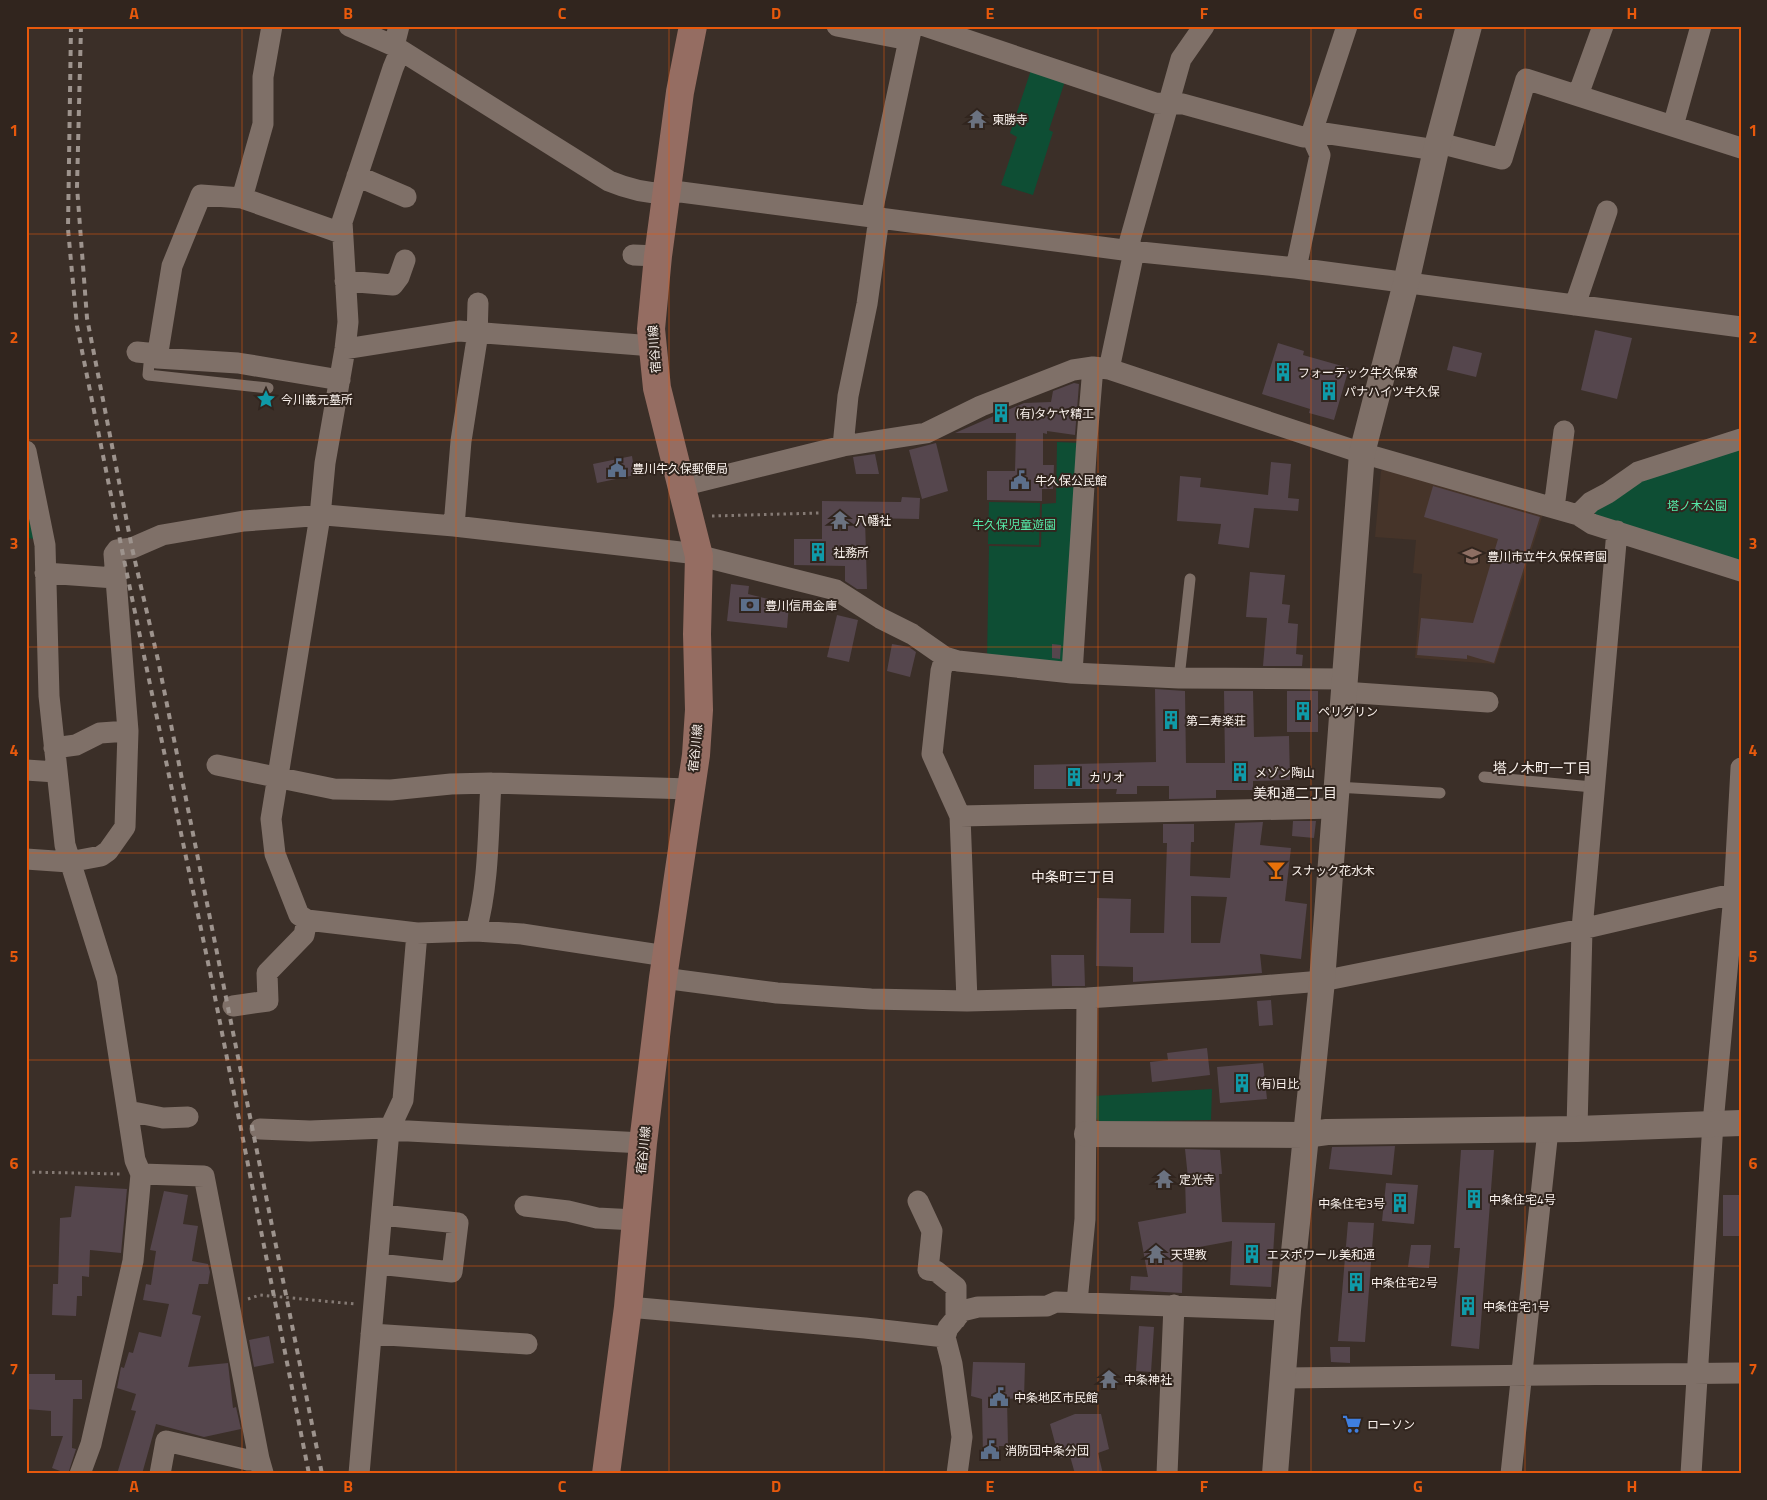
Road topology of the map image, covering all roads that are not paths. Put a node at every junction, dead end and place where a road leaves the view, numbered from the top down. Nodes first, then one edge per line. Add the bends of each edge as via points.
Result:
1 (272, 26) edge
2 (349, 26) edge
3 (693, 26) edge
4 (837, 26) edge
5 (925, 26) edge
6 (1204, 26) edge
7 (1347, 26) edge
8 (1469, 26) edge
9 (1603, 26) edge
10 (1701, 26) edge
11 (911, 33) edge
12 (398, 41) edge
13 (1578, 95) junction
14 (1169, 102) junction
15 (1673, 126) junction
16 (1311, 135) junction
17 (1437, 146) junction
18 (1741, 148) edge
19 (357, 176) junction
20 (666, 194) junction
21 (242, 198) junction
22 (406, 198) dead end
23 (1607, 211) dead end
24 (875, 217) junction
25 (341, 233) junction
26 (1131, 251) junction
27 (405, 260) dead end
28 (1296, 268) junction
29 (344, 281) junction
30 (1406, 283) junction
31 (478, 303) dead end
32 (1575, 305) junction
33 (1741, 327) edge
34 (475, 334) junction
35 (653, 346) junction
36 (345, 349) junction
37 (148, 353) junction
38 (1102, 368) junction
39 (340, 380) junction
40 (268, 388) dead end
41 (1564, 432) dead end
42 (1741, 439) edge
43 (843, 446) junction
44 (26, 451) edge
45 (1362, 452) junction
46 (681, 486) junction
47 (1554, 508) junction
48 (1578, 515) junction
49 (320, 516) junction
50 (454, 526) junction
51 (1617, 532) junction
52 (36, 544) edge
53 (699, 556) junction
54 (1741, 571) edge
55 (46, 573) junction
56 (115, 578) junction
57 (1190, 579) dead end
58 (945, 657) junction
59 (1072, 673) junction
60 (1179, 678) junction
61 (1343, 686) junction
62 (1488, 702) dead end
63 (128, 731) junction
64 (54, 748) junction
65 (217, 765) dead end
66 (1741, 768) edge
67 (26, 770) edge
68 (56, 772) junction
69 (1484, 777) dead end
70 (278, 778) junction
71 (491, 783) junction
72 (1593, 787) junction
73 (690, 789) junction
74 (1440, 793) dead end
75 (1336, 797) junction
76 (960, 816) junction
77 (26, 859) edge
78 (69, 862) junction
79 (1738, 893) edge
80 (307, 920) junction
81 (1582, 929) junction
82 (476, 931) junction
83 (417, 933) junction
84 (664, 967) junction
85 (1322, 981) junction
86 (1087, 998) junction
87 (967, 1001) junction
88 (233, 1006) dead end
89 (128, 1111) junction
90 (188, 1117) dead end
91 (1741, 1122) edge
92 (1714, 1123) junction
93 (260, 1129) dead end
94 (1578, 1129) junction
95 (389, 1130) junction
96 (1548, 1130) junction
97 (1087, 1134) junction
98 (1305, 1135) junction
99 (643, 1144) junction
100 (141, 1174) junction
101 (918, 1201) dead end
102 (525, 1206) dead end
103 (382, 1215) junction
104 (636, 1220) junction
105 (378, 1264) junction
106 (1077, 1302) junction
107 (1174, 1306) junction
108 (628, 1307) junction
109 (1288, 1310) junction
110 (956, 1319) junction
111 (371, 1334) junction
112 (945, 1337) junction
113 (526, 1344) dead end
114 (1698, 1373) junction
115 (1741, 1373) edge
116 (1520, 1376) junction
117 (1283, 1378) junction
118 (261, 1467) edge
119 (80, 1474) edge
120 (160, 1474) edge
121 (359, 1474) edge
122 (606, 1474) edge
123 (957, 1474) edge
124 (1167, 1474) edge
125 (1275, 1474) edge
126 (1511, 1474) edge
127 (1691, 1474) edge

1 - 21 street via 263,77 263,124
2 - 12 street
3 - 20 main road, 宿谷川線
4 - 11 street
5 - 14 street via 1155,102
6 - 14 street via 1181,59
7 - 16 street
8 - 17 street
9 - 13 street
10 - 15 street
11 - 24 street
12 - 19 street
12 - 20 street via 609,181 657,195
13 - 15 street
13 - 17 street via 1526,79 1502,159
14 - 16 street via 1303,137
14 - 26 street via 1130,240
15 - 18 street
16 - 17 street via 1317,132
16 - 28 street via 1320,155
17 - 30 street
19 - 22 street
19 - 25 street
20 - 24 street via 681,192
20 - 35 main road, 宿谷川線 via 645,256
21 - 25 street
21 - 37 street via 201,195 199,198 172,266
23 - 32 street
24 - 26 street
24 - 43 street via 867,304 848,396
25 - 29 street
26 - 28 street
26 - 38 street via 1132,261
27 - 29 street via 393,285
28 - 30 street
29 - 36 street via 348,322
30 - 32 street
30 - 45 street
31 - 34 street
32 - 33 street
34 - 35 street
34 - 36 street via 458,331
34 - 50 street via 477,339 461,441
35 - 46 main road, 宿谷川線 via 657,388
36 - 39 street
37 - 39 street via 157,358 238,364
37 - 40 lane via 148,375
38 - 43 street via 1073,370 1043,381 926,434
38 - 45 street
38 - 59 street via 1086,440
39 - 49 street via 325,463
41 - 47 street
42 - 48 street via 1638,472 1591,502
43 - 46 street
44 - 52 street
45 - 47 street
45 - 61 street
46 - 53 main road, 宿谷川線
47 - 48 street
48 - 51 street via 1592,524
49 - 50 street
49 - 56 street via 244,521 162,536 116,551
49 - 70 street
50 - 53 street
51 - 54 street
51 - 72 street
52 - 55 street
53 - 58 street via 836,590
53 - 73 main road, 宿谷川線 via 699,710
55 - 56 street
55 - 64 street via 49,696
56 - 63 street
57 - 60 lane
58 - 59 street
58 - 76 street via 932,754
59 - 60 street
60 - 61 street
61 - 62 street
61 - 75 street
63 - 64 street via 100,733 76,745
63 - 78 street via 125,827 101,856
64 - 68 street
65 - 70 street
66 - 79 street
67 - 68 street
68 - 78 street
69 - 72 lane
70 - 71 street via 334,788 391,790
70 - 80 street via 271,828 275,854 299,915
71 - 73 street
71 - 82 street via 485,869
72 - 81 street
73 - 84 main road, 宿谷川線
74 - 75 lane
75 - 76 street
75 - 85 street
76 - 87 street
77 - 78 street
78 - 89 street via 107,979
79 - 81 street
79 - 92 street
80 - 83 street
80 - 88 street via 304,935 267,973 268,1002
81 - 85 street
81 - 94 street
82 - 83 street
82 - 84 street via 522,934
83 - 95 street via 403,1100
84 - 87 street via 777,993
84 - 99 main road, 宿谷川線
85 - 86 street
85 - 98 street
86 - 87 street
86 - 97 street
89 - 90 street via 163,1118
89 - 100 street via 135,1160
91 - 92 street
92 - 94 street
92 - 114 street
93 - 95 street
94 - 96 street
95 - 99 street
95 - 103 street
96 - 98 street via 1327,1132
96 - 116 street
97 - 98 street
97 - 106 street via 1085,1219
98 - 109 street
99 - 104 main road, 宿谷川線
100 - 118 street via 204,1176
100 - 119 street via 132,1261 91,1444
101 - 110 street via 932,1232 928,1270 936,1271 956,1287
102 - 104 street via 597,1218
103 - 105 street
103 - 105 street via 458,1223 452,1272
104 - 108 main road, 宿谷川線
105 - 111 street
106 - 107 street
106 - 110 street via 978,1307 962,1311
107 - 109 street
107 - 124 street
108 - 112 street
108 - 122 main road, 宿谷川線
109 - 117 street
110 - 112 street
111 - 113 street
111 - 121 street
112 - 123 street via 962,1437
114 - 115 street
114 - 116 street
114 - 127 street
116 - 117 street
116 - 126 street
117 - 125 street
118 - 120 street via 248,1460 166,1441

